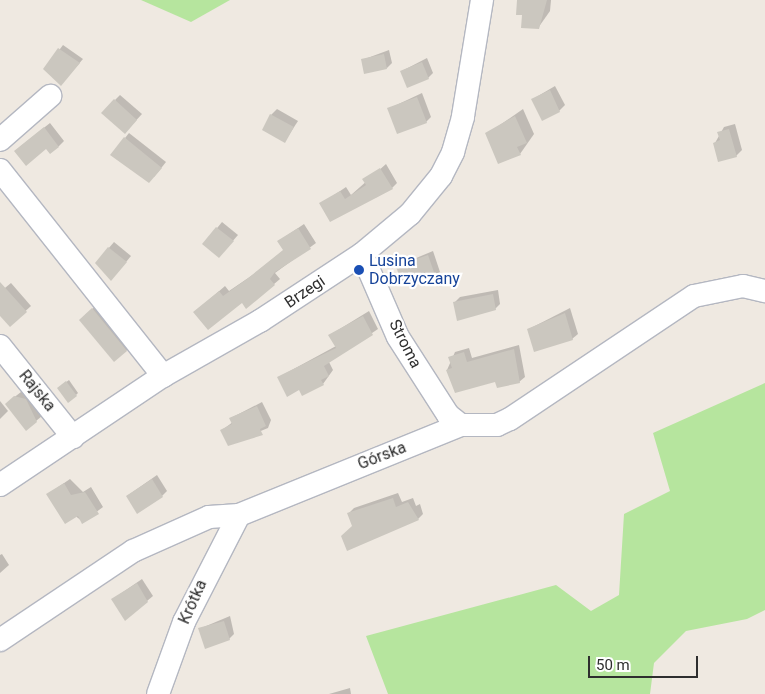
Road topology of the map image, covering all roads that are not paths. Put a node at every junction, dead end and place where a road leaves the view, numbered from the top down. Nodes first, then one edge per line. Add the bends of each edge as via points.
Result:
1 (482, 0) edge
2 (50, 96) dead end
3 (0, 140) edge
4 (0, 170) edge
5 (362, 254) junction
6 (765, 291) edge
7 (0, 346) edge
8 (163, 376) junction
9 (461, 426) junction
10 (73, 437) junction
11 (0, 485) edge
12 (239, 515) junction
13 (0, 640) edge
14 (158, 694) edge

1 - 5 street, Brzegi via 463,116 453,152 441,176 410,214
2 - 3 street
4 - 8 street
5 - 8 street, Brzegi via 260,321
5 - 9 street, Stroma via 398,337 448,415
6 - 9 street, Górska via 744,286 694,296 510,418 497,424
7 - 10 street, Rajska
8 - 10 street, Brzegi
9 - 12 street, Górska
10 - 11 street, Brzegi
12 - 13 street, Górska via 209,517 133,551
12 - 14 street, Krótka via 184,622

